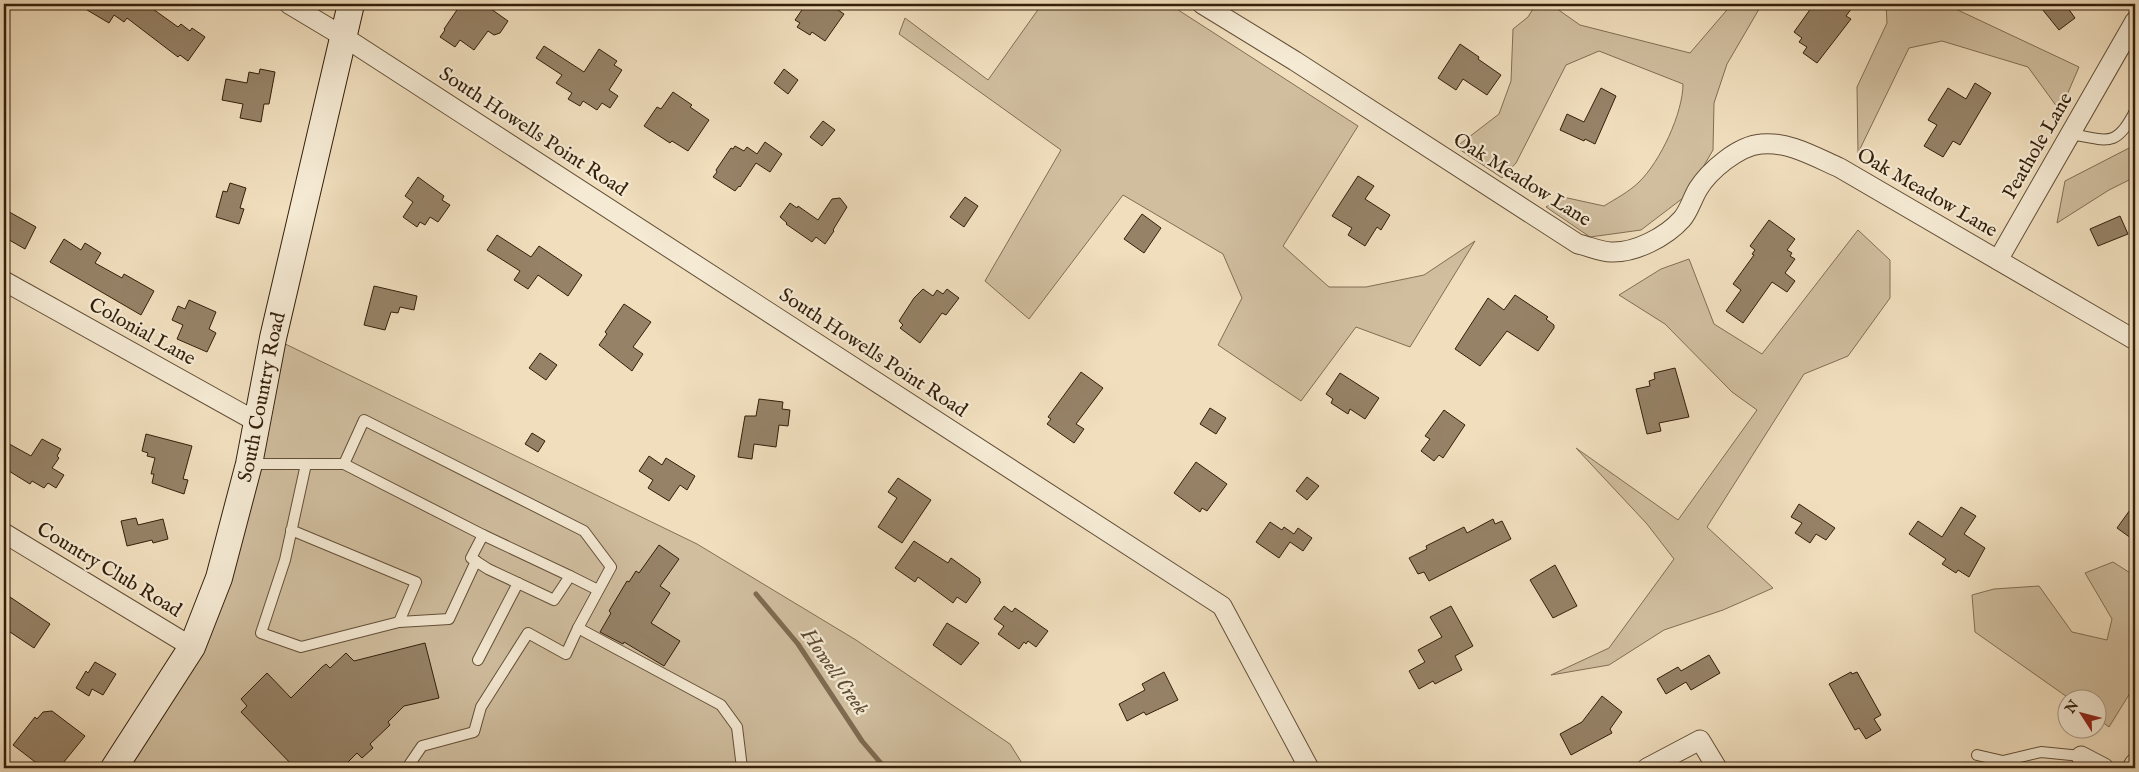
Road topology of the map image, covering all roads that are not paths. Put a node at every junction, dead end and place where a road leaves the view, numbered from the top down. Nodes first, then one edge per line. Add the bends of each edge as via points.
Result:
1 (289, 4) edge
2 (351, 4) edge
3 (1202, 4) edge
4 (2135, 21) edge
5 (344, 37) junction
6 (2135, 111) edge
7 (2070, 134) junction
8 (1998, 260) junction
9 (4, 281) edge
10 (2135, 340) edge
11 (257, 422) junction
12 (248, 464) junction
13 (306, 464) junction
14 (344, 464) junction
15 (291, 530) junction
16 (4, 533) edge
17 (483, 535) junction
18 (476, 561) junction
19 (570, 576) junction
20 (518, 584) junction
21 (598, 590) junction
22 (399, 622) junction
23 (578, 628) junction
24 (192, 647) junction
25 (478, 660) dead end
26 (1977, 755) dead end
27 (2081, 756) joint
28 (2135, 763) edge
29 (114, 768) edge
30 (407, 768) edge
31 (742, 768) edge
32 (1309, 768) edge
33 (1647, 768) edge
34 (1717, 768) edge
35 (2104, 768) edge
36 (2132, 768) edge

1 - 5 street, South Howells Point Road
2 - 5 main road, South Country Road
3 - 8 street, Oak Meadow Lane via 1578,244 1611,252 1645,246 1683,218 1699,188 1719,164 1752,146 1778,144 1840,168
4 - 7 street, Peathole Lane
5 - 11 main road, South Country Road via 273,338
5 - 32 street, South Howells Point Road via 1222,606
6 - 7 lane via 2125,131 2108,141
7 - 8 street, Peathole Lane
8 - 10 street
9 - 11 street, Colonial Lane
11 - 12 main road, South Country Road
12 - 13 lane
12 - 24 main road, South Country Road via 219,578
13 - 14 lane
13 - 15 lane
14 - 17 lane
14 - 21 lane via 364,420 584,531 611,566
15 - 22 lane via 416,582
15 - 22 lane via 285,560 261,633 301,646
16 - 24 street, Country Club Road
17 - 18 lane via 471,558
17 - 19 lane
18 - 20 lane
18 - 22 lane via 448,619
19 - 20 lane via 554,600
19 - 21 lane
20 - 25 lane
21 - 23 lane
23 - 30 lane via 566,654 528,632 481,707 474,732 422,746
23 - 31 lane via 721,705 737,727
24 - 29 main road, South Country Road
26 - 27 lane via 2003,761 2041,752
27 - 35 street
28 - 36 street
33 - 34 street via 1700,740

